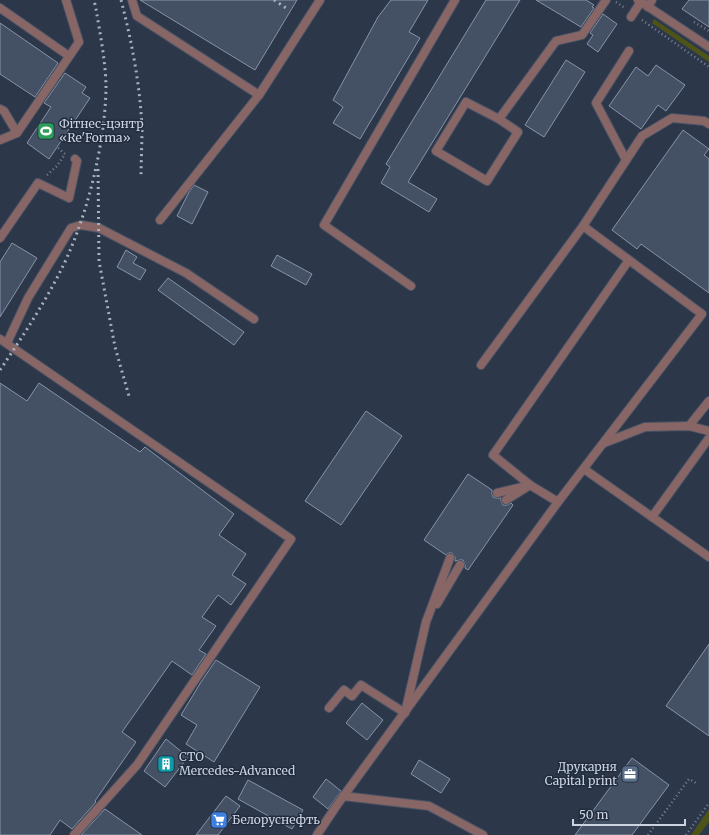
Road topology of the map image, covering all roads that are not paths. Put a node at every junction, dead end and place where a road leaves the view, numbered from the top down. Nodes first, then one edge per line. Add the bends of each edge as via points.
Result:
1 (66, 0) edge
2 (132, 0) edge
3 (320, 0) edge
4 (455, 0) edge
5 (603, 1) edge
6 (640, 1) edge
7 (650, 3) edge
8 (0, 8) edge
9 (632, 16) road end
10 (709, 47) edge
11 (629, 51) dead end
12 (69, 56) junction
13 (259, 95) junction
14 (0, 109) edge
15 (499, 119) junction
16 (709, 124) edge
17 (17, 133) junction
18 (0, 140) edge
19 (75, 160) dead end
20 (626, 160) junction
21 (160, 220) dead end
22 (583, 226) junction
23 (0, 238) edge
24 (629, 260) junction
25 (411, 286) dead end
26 (254, 319) dead end
27 (3, 341) edge
28 (481, 365) dead end
29 (709, 400) edge
30 (689, 426) junction
31 (709, 431) edge
32 (709, 438) edge
33 (604, 444) junction
34 (584, 469) junction
35 (530, 484) junction
36 (497, 493) dead end
37 (506, 500) dead end
38 (558, 502) junction
39 (652, 516) junction
40 (709, 557) edge
41 (450, 558) dead end
42 (460, 565) dead end
43 (426, 622) junction
44 (329, 708) dead end
45 (405, 713) junction
46 (343, 796) junction
47 (74, 835) edge
48 (317, 835) edge
49 (483, 835) edge

1 - 12 street via 79,42
2 - 13 street via 137,16
3 - 13 street
4 - 25 street via 324,225
5 - 15 street via 582,35 556,41
6 - 7 street
6 - 9 street
7 - 10 street
8 - 12 street
11 - 20 street via 596,103
12 - 17 street
13 - 21 street
14 - 17 street via 4,111
15 - 15 street via 466,102 436,151 487,180 518,132
16 - 20 street via 704,121 672,118 642,136
17 - 18 street
19 - 23 street via 77,161 69,198 38,183
20 - 22 street
22 - 24 street
22 - 28 street
24 - 33 street via 702,314
24 - 35 street via 493,455
26 - 27 street via 186,273 99,228 81,224 71,228
27 - 47 street via 291,539 137,765
29 - 30 street
30 - 31 street
30 - 33 street via 645,427
32 - 39 street
33 - 34 street
34 - 38 street
34 - 39 street
35 - 36 street
35 - 37 street
35 - 38 street
38 - 45 street
39 - 40 street
41 - 43 street
42 - 43 street
43 - 45 street
44 - 45 street via 344,690 352,696 361,685
45 - 46 street
46 - 48 street
46 - 49 street via 429,806

